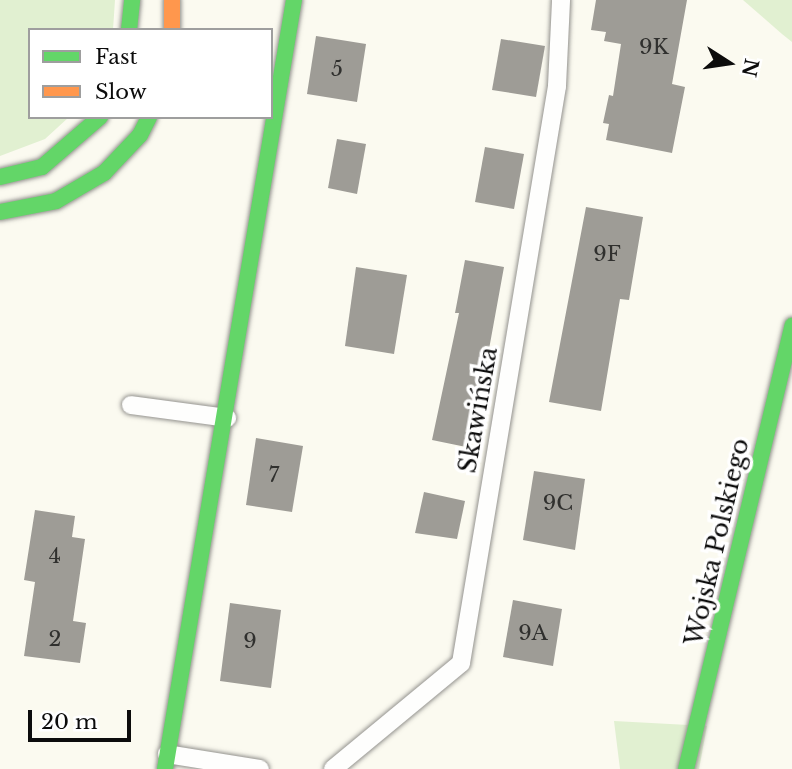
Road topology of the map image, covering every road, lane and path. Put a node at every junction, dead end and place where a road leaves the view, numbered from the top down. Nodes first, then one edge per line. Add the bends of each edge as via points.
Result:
1 (132, 0) edge
2 (172, 0) edge
3 (294, 0) edge
4 (561, 0) edge
5 (129, 28) edge
6 (172, 28) edge
7 (98, 119) edge
8 (148, 119) edge
9 (0, 177) edge
10 (0, 212) edge
11 (792, 326) edge
12 (131, 405) dead end
13 (227, 418) junction
14 (166, 761) edge
15 (260, 769) edge
16 (332, 769) edge
17 (686, 769) edge

1 - 5 street
2 - 6 street
3 - 13 street
4 - 16 lane, Skawińska via 557,86 461,663
7 - 9 street via 42,167
8 - 10 street via 140,135 104,173 56,201
11 - 17 street, Wojska Polskiego
12 - 13 lane
13 - 14 street
14 - 15 lane

